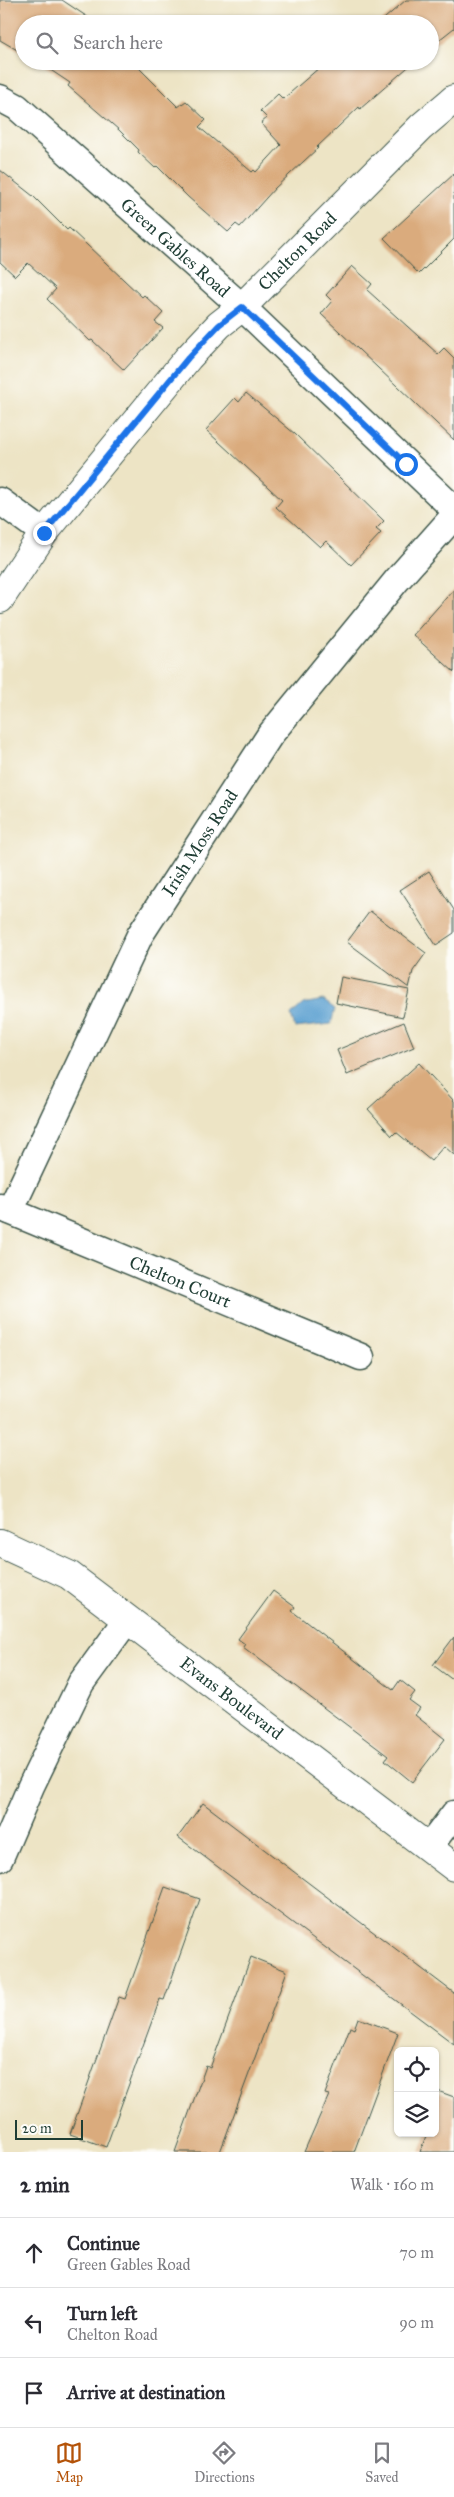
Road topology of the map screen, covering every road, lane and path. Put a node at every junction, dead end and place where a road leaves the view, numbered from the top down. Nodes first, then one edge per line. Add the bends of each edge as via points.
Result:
1 (0, 98) edge
2 (454, 99) edge
3 (242, 307) junction
4 (0, 501) edge
5 (454, 510) edge
6 (454, 516) edge
7 (44, 533) junction
8 (0, 599) edge
9 (5, 1209) edge
10 (361, 1357) dead end
11 (0, 1543) edge
12 (126, 1620) junction
13 (454, 1814) edge
14 (2, 1845) edge
15 (429, 1847) junction
16 (454, 1867) edge

1 - 3 street, Green Gables Road via 17,107
2 - 3 street, Chelton Road via 421,127
3 - 5 street, Green Gables Road
3 - 7 street, Chelton Road via 219,325 188,358
4 - 7 street
6 - 9 street, Irish Moss Road via 270,735 140,935
7 - 8 street, Chelton Road
9 - 10 street, Chelton Court
11 - 12 street, Evans Boulevard via 69,1575
12 - 14 street via 81,1683
12 - 15 street, Evans Boulevard
13 - 15 street
15 - 16 street, Evans Boulevard

